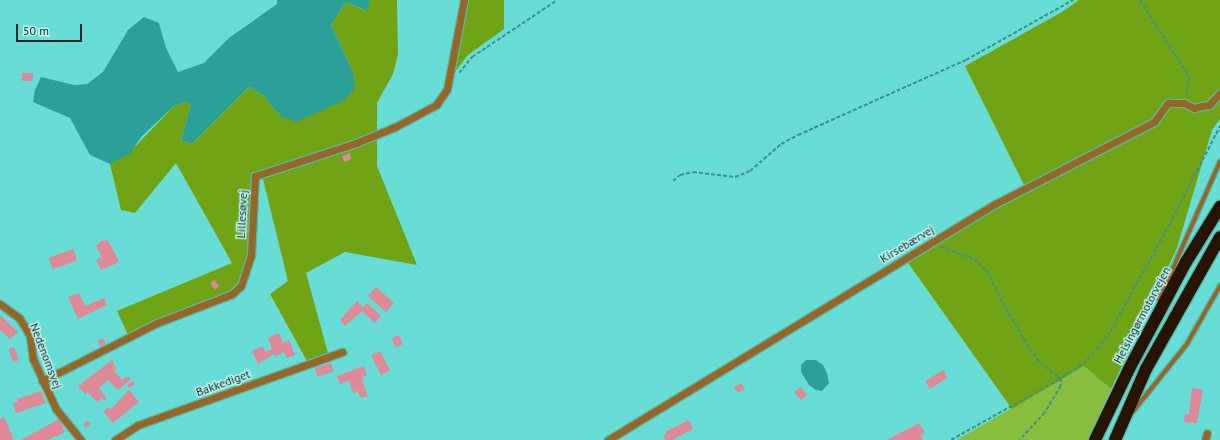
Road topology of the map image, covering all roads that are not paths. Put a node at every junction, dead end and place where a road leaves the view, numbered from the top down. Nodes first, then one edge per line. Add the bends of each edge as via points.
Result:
1 (464, 0) edge
2 (1220, 93) edge
3 (1220, 162) edge
4 (1220, 207) edge
5 (1220, 237) edge
6 (1220, 286) edge
7 (0, 304) edge
8 (342, 352) dead end
9 (1129, 369) junction
10 (42, 381) junction
11 (1124, 420) junction
12 (81, 440) edge
13 (115, 440) edge
14 (608, 440) edge
15 (1095, 440) edge
16 (1115, 440) edge

1 - 10 street, Lillesøvej via 448,85 436,105 395,127 356,143 255,176 251,256 242,286 232,294 157,323
2 - 14 street, Kirsebærvej via 1209,105 1194,108 1178,103 1168,104 1154,122 995,204
3 - 9 lane
4 - 9 highway, Helsingørmotorvejen via 1186,262
5 - 11 highway via 1146,369
6 - 11 lane via 1188,344 1136,409
7 - 10 street, Nedenomsvej via 19,318 27,332 33,359
8 - 13 street, Bakkediget via 138,425
9 - 15 highway, Helsingørmotorvejen
10 - 12 street, Nedenomsvej via 56,409
11 - 16 highway

